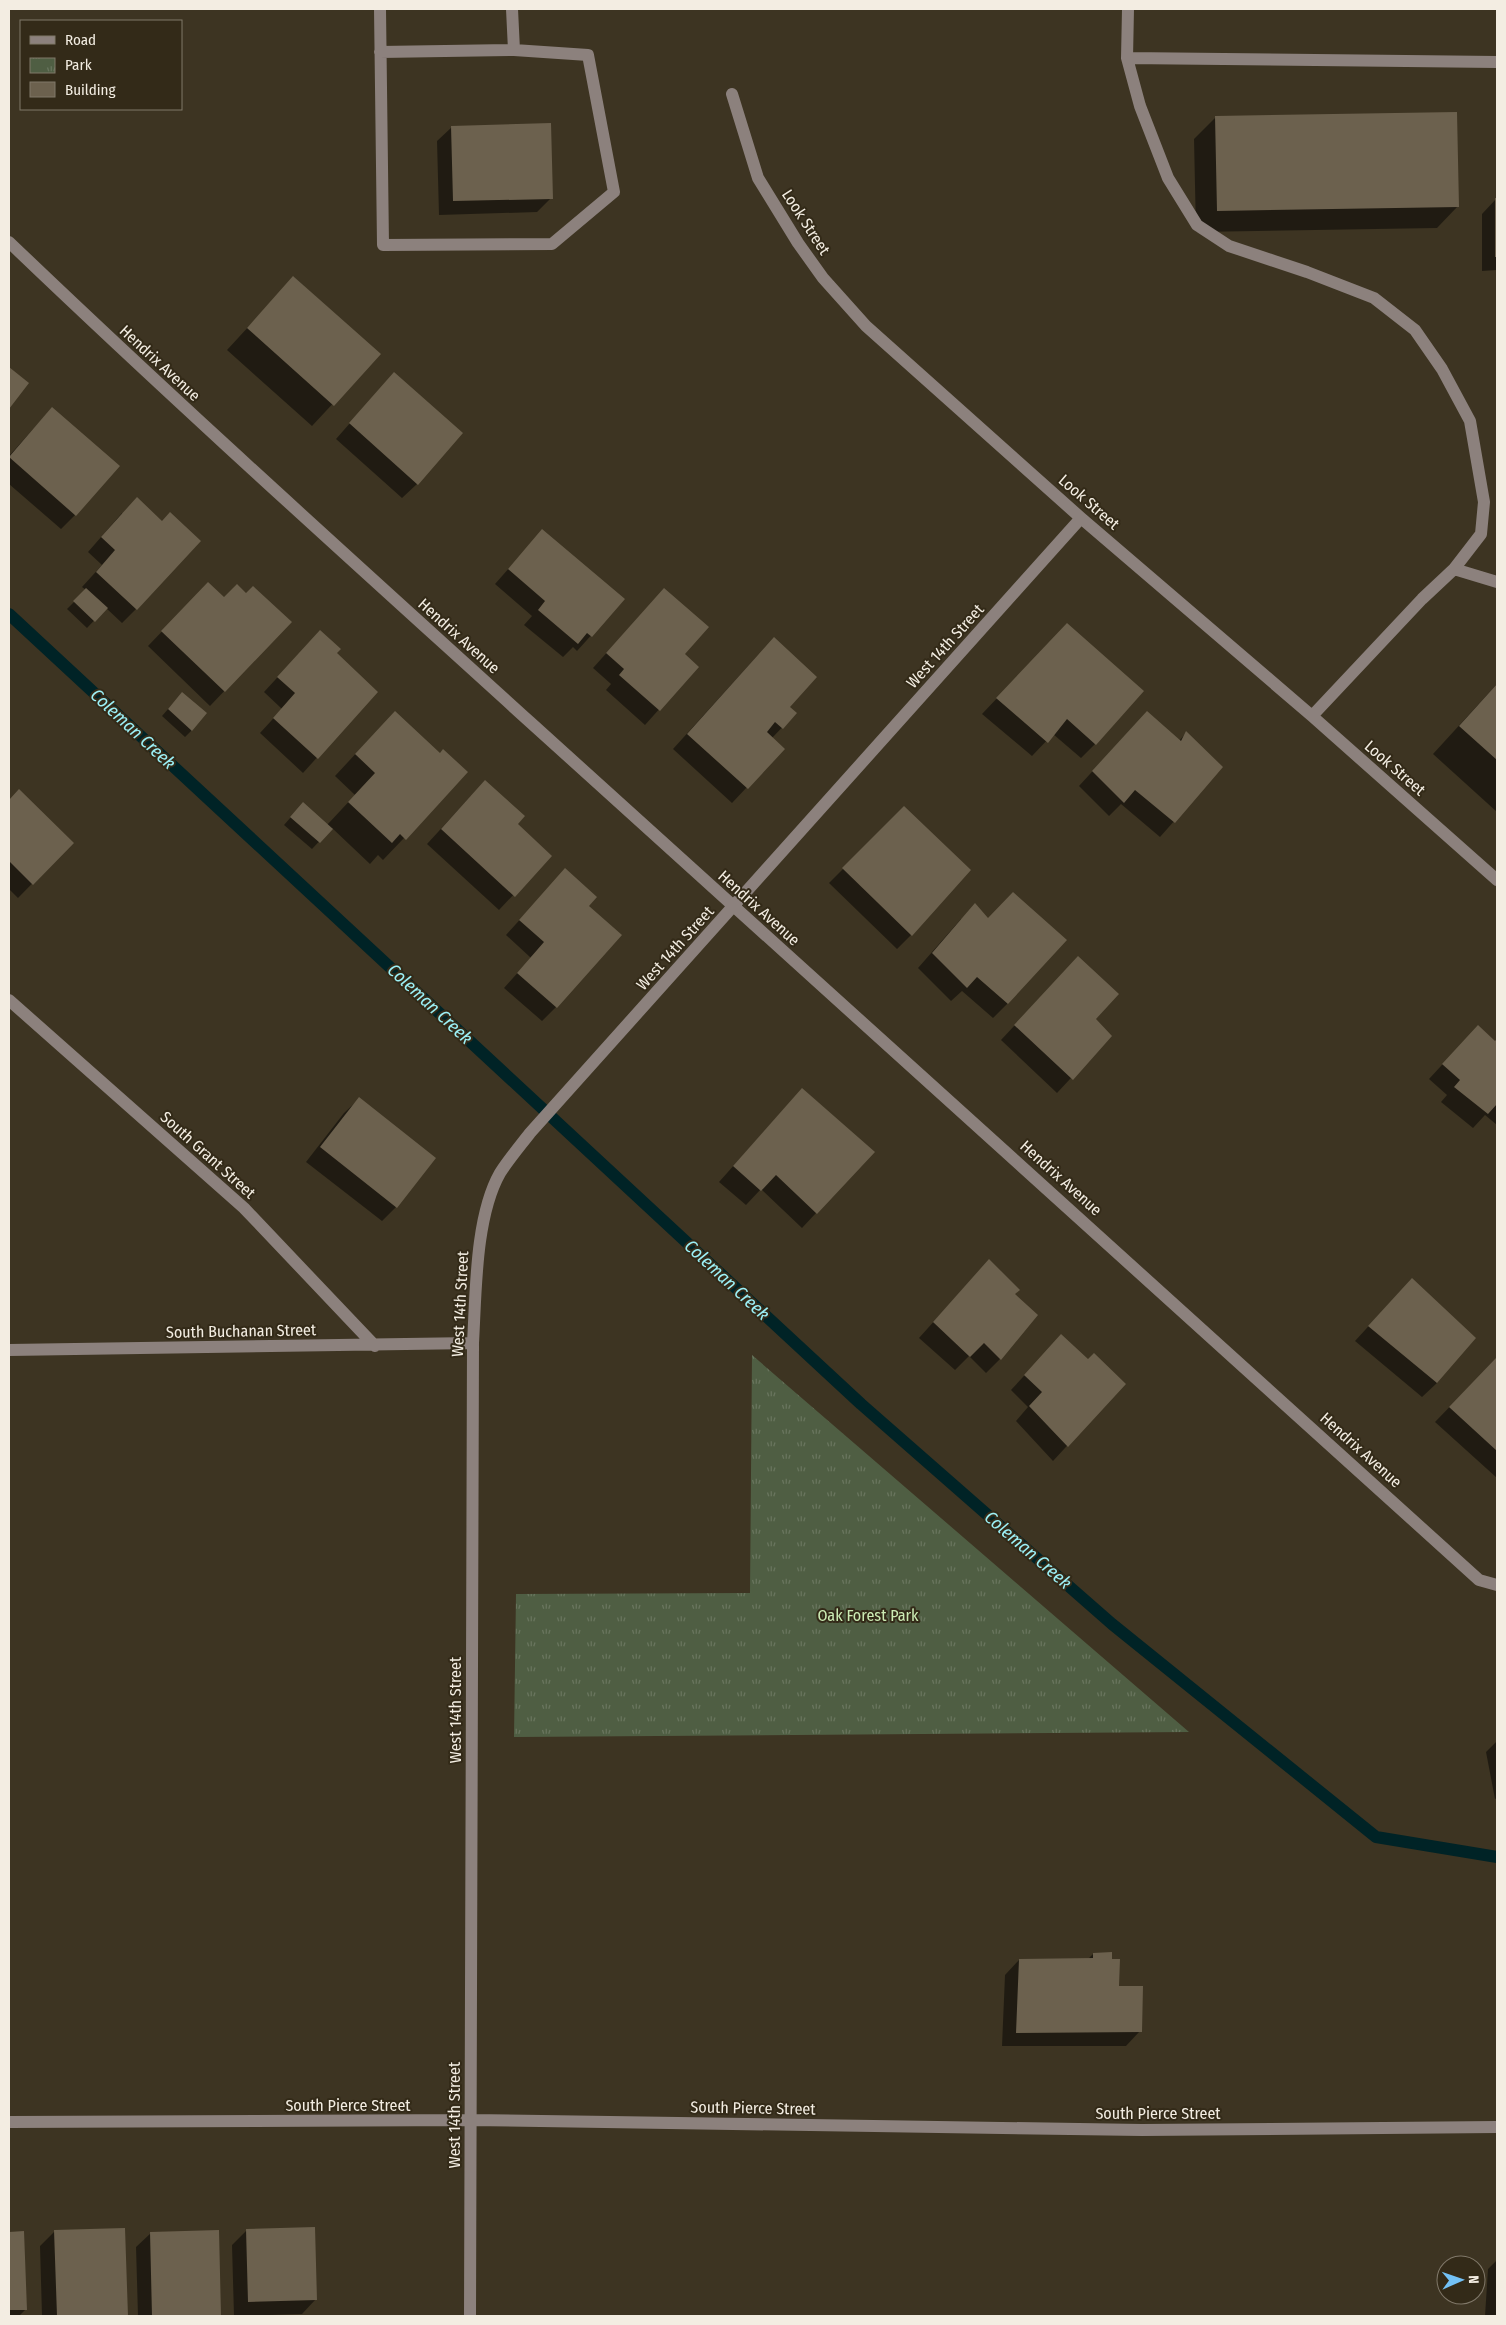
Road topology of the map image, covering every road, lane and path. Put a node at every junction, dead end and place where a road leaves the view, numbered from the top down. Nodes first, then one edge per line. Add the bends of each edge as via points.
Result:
1 (380, 9) edge
2 (512, 9) edge
3 (1128, 9) edge
4 (514, 50) junction
5 (380, 52) junction
6 (1127, 58) junction
7 (1497, 62) edge
8 (732, 94) dead end
9 (9, 242) edge
10 (1081, 518) junction
11 (1454, 569) junction
12 (1497, 582) edge
13 (1312, 716) junction
14 (1497, 880) edge
15 (734, 907) junction
16 (9, 1000) edge
17 (473, 1343) junction
18 (375, 1346) junction
19 (9, 1350) edge
20 (1497, 1585) edge
21 (470, 2120) junction
22 (9, 2122) edge
23 (1497, 2127) edge
24 (470, 2316) edge

1 - 5 street
2 - 4 street
3 - 6 street
4 - 5 street
4 - 5 street via 588,55 614,192 552,244 383,246
6 - 7 street
6 - 11 street via 1140,106 1168,178 1197,225 1229,246 1374,298 1415,330 1442,369 1470,421 1484,502 1481,534
8 - 10 street, Look Street via 758,178 824,278 866,326
9 - 15 street, Hendrix Avenue via 147,374
10 - 13 street, Look Street
10 - 15 street, West 14th Street
11 - 12 street
11 - 13 street
13 - 14 street, Look Street
15 - 17 street, West 14th Street via 530,1132 500,1174 478,1245
15 - 20 street, Hendrix Avenue via 1479,1580
16 - 18 street, South Grant Street via 244,1208
17 - 18 street, South Buchanan Street
17 - 21 street, West 14th Street
18 - 19 street, South Buchanan Street
21 - 22 street, South Pierce Street
21 - 23 street, South Pierce Street via 1142,2130
21 - 24 street, West 14th Street

